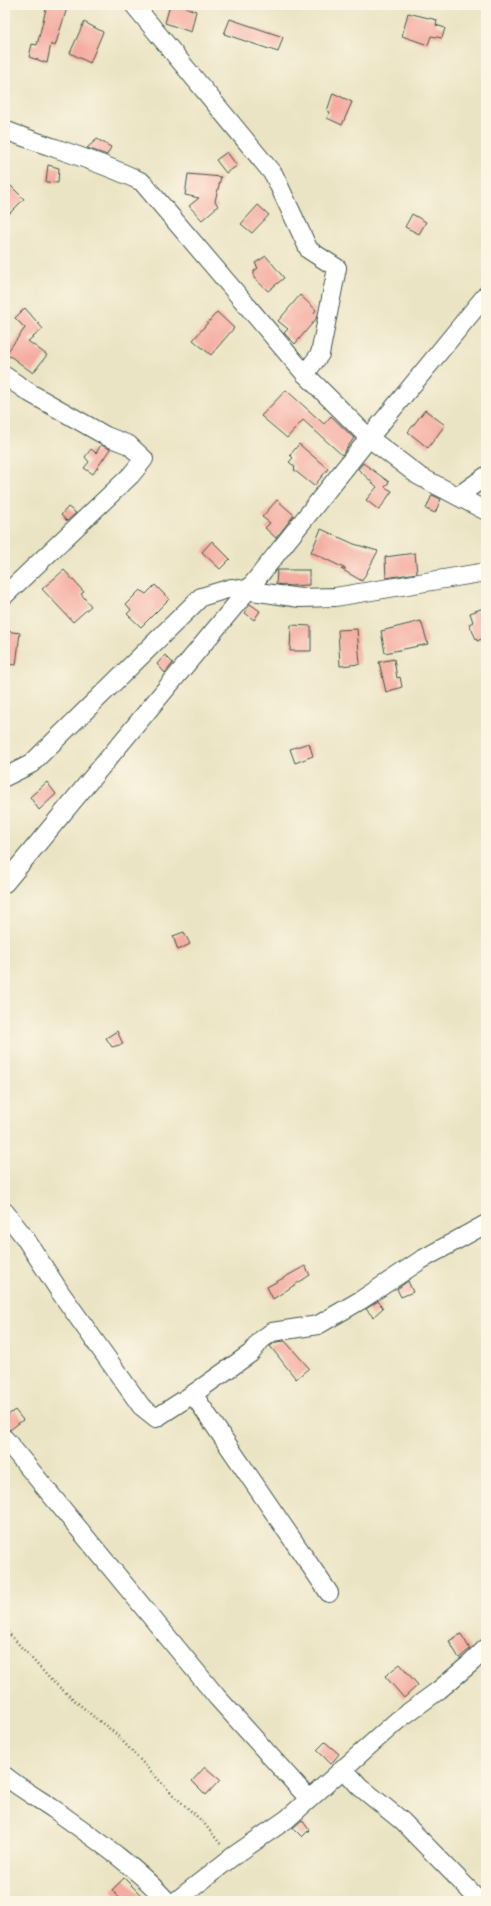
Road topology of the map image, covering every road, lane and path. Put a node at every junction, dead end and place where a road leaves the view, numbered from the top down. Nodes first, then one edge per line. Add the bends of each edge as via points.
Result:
1 (134, 5) edge
2 (5, 130) edge
3 (486, 295) edge
4 (305, 374) junction
5 (5, 376) edge
6 (369, 438) junction
7 (486, 476) edge
8 (458, 496) junction
9 (486, 511) edge
10 (486, 572) edge
11 (247, 591) junction
12 (5, 595) edge
13 (5, 777) edge
14 (5, 883) edge
15 (5, 1212) edge
16 (486, 1224) edge
17 (193, 1394) junction
18 (5, 1439) edge
19 (330, 1593) dead end
20 (5, 1629) edge
21 (486, 1648) edge
22 (343, 1768) junction
23 (5, 1776) edge
24 (309, 1799) junction
25 (230, 1859) junction
26 (167, 1901) edge
27 (176, 1901) edge
28 (480, 1901) edge

1 - 4 street via 274,175 310,250 337,268 320,354
2 - 4 street via 114,168 142,182
3 - 6 street
4 - 6 street
5 - 12 street via 106,436 129,445 144,459 131,475
6 - 8 street via 419,476
6 - 11 street
7 - 8 street
8 - 9 street
10 - 11 street via 335,597 300,598
11 - 13 street via 231,588 201,597 31,764
11 - 14 street
15 - 17 street via 141,1406 156,1418
16 - 17 street via 421,1260 362,1300 318,1325 272,1332 261,1340 251,1354
17 - 19 street
18 - 24 street via 217,1697
20 - 25 path via 52,1680 115,1733 202,1822
21 - 22 street
22 - 24 street
22 - 28 street via 359,1786 402,1821
23 - 26 street via 116,1856 151,1884
24 - 25 street via 287,1819
25 - 27 street

